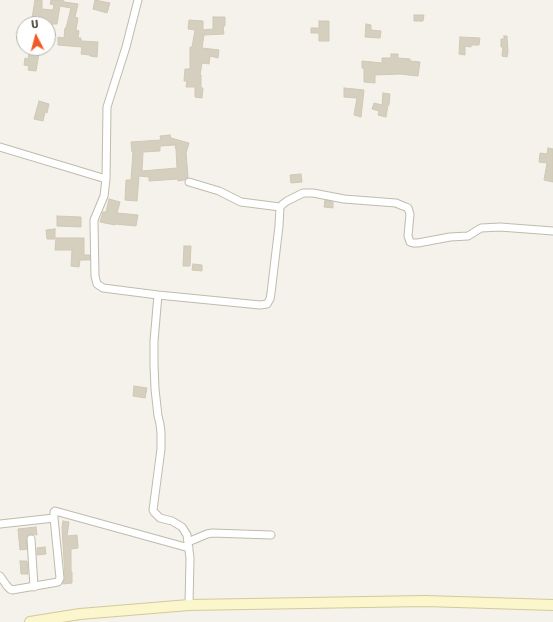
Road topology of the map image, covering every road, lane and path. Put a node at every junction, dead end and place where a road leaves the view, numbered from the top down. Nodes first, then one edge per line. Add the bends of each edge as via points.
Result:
1 (138, 0) edge
2 (0, 147) edge
3 (106, 179) junction
4 (189, 182) dead end
5 (280, 207) junction
6 (553, 231) edge
7 (158, 295) junction
8 (54, 518) junction
9 (0, 524) edge
10 (271, 535) dead end
11 (31, 539) dead end
12 (189, 545) junction
13 (0, 576) edge
14 (34, 587) junction
15 (189, 605) junction
16 (553, 605) edge
17 (30, 622) edge

1 - 3 street via 107,107
2 - 3 street
3 - 7 street via 104,196 94,220 97,284 103,288
4 - 5 street via 218,191 241,202
5 - 6 street via 304,193 396,203 409,211 408,236 413,243 468,236 481,228
5 - 7 street via 271,293 267,304
7 - 12 street via 154,364 161,449 153,510 160,518 182,527
8 - 9 street
8 - 12 street via 55,511
8 - 14 street via 60,578 57,583
10 - 12 street via 212,533
11 - 14 street
12 - 15 street
13 - 14 street via 11,590
15 - 16 main road via 425,600
15 - 17 main road via 80,614

